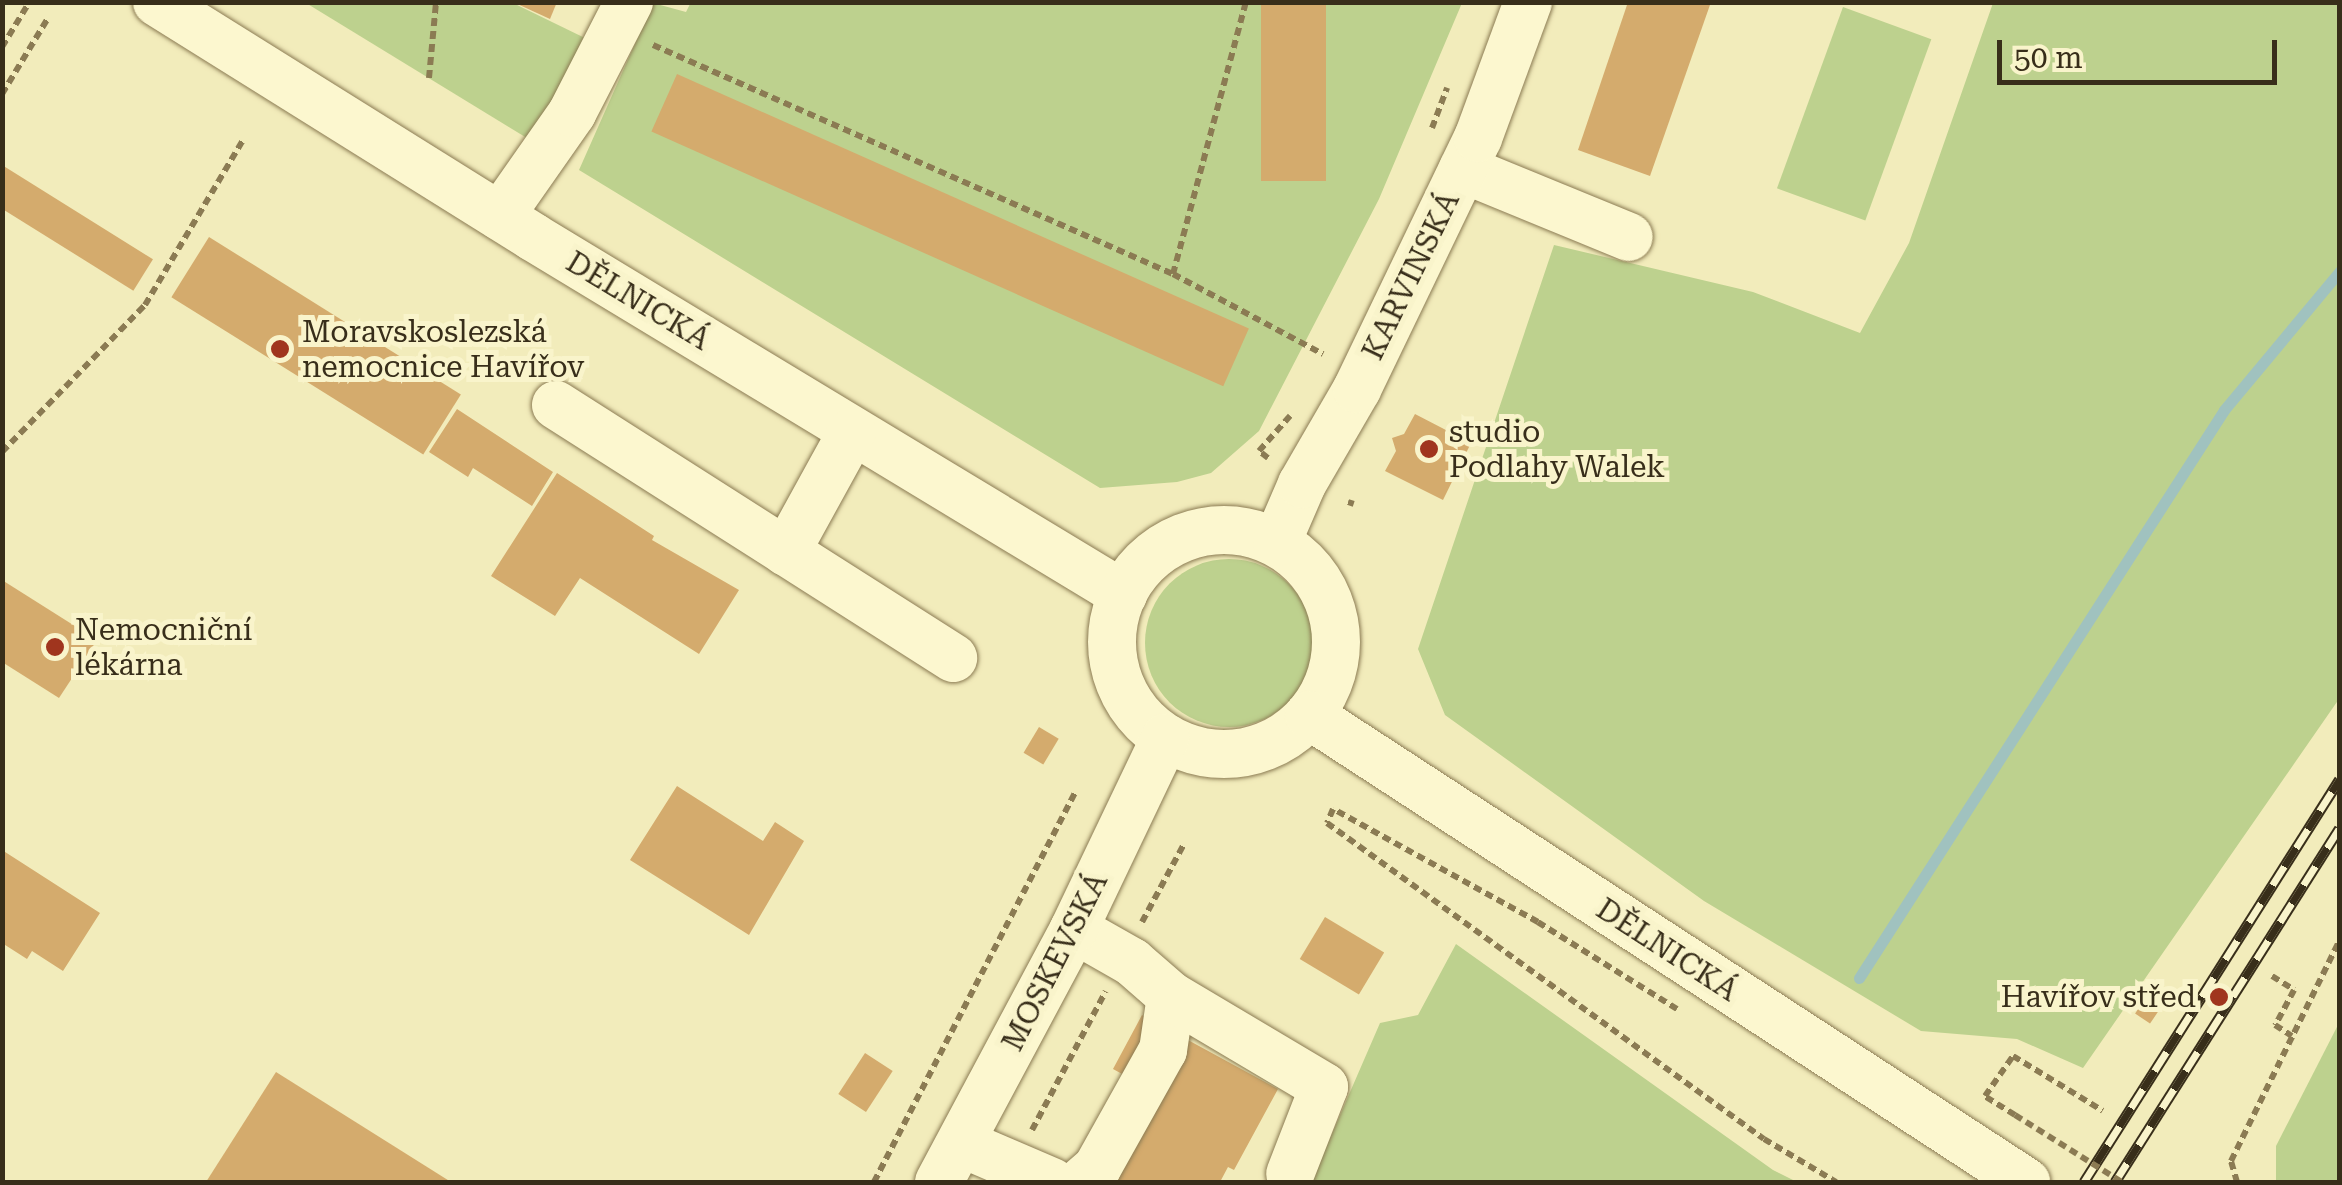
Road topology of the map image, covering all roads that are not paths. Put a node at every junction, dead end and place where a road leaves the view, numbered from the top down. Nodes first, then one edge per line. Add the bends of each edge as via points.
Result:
1 (157, 2) edge
2 (1528, 2) edge
3 (622, 15) edge
4 (1445, 155) junction
5 (500, 216) junction
6 (1629, 237) dead end
7 (556, 404) dead end
8 (852, 432) junction
9 (1277, 542) junction
10 (786, 552) junction
11 (1123, 594) junction
12 (953, 658) dead end
13 (1309, 715) junction
14 (1165, 738) junction
15 (1074, 929) junction
16 (1171, 996) junction
17 (950, 1163) edge
18 (1033, 1173) edge
19 (1290, 1174) dead end
20 (1080, 1182) edge
21 (2026, 1182) edge

1 - 5 street, DĚLNICKÁ
2 - 4 street, KARVINSKÁ
3 - 5 street via 572,112
4 - 6 street
4 - 9 street, KARVINSKÁ via 1357,388
5 - 8 street, DĚLNICKÁ
7 - 10 street
8 - 10 street
8 - 11 street, DĚLNICKÁ
9 - 11 street via 1234,530 1189,535 1150,558
9 - 13 street via 1315,576 1335,621 1332,672
10 - 12 street
11 - 14 street via 1114,618 1115,668 1136,712
13 - 14 street via 1262,748 1235,754
13 - 21 street, DĚLNICKÁ
14 - 15 street, MOSKEVSKÁ
15 - 16 street via 1124,957
15 - 17 street, MOSKEVSKÁ
16 - 19 street via 1324,1088
16 - 20 street via 1163,1050 1098,1168
17 - 18 street

